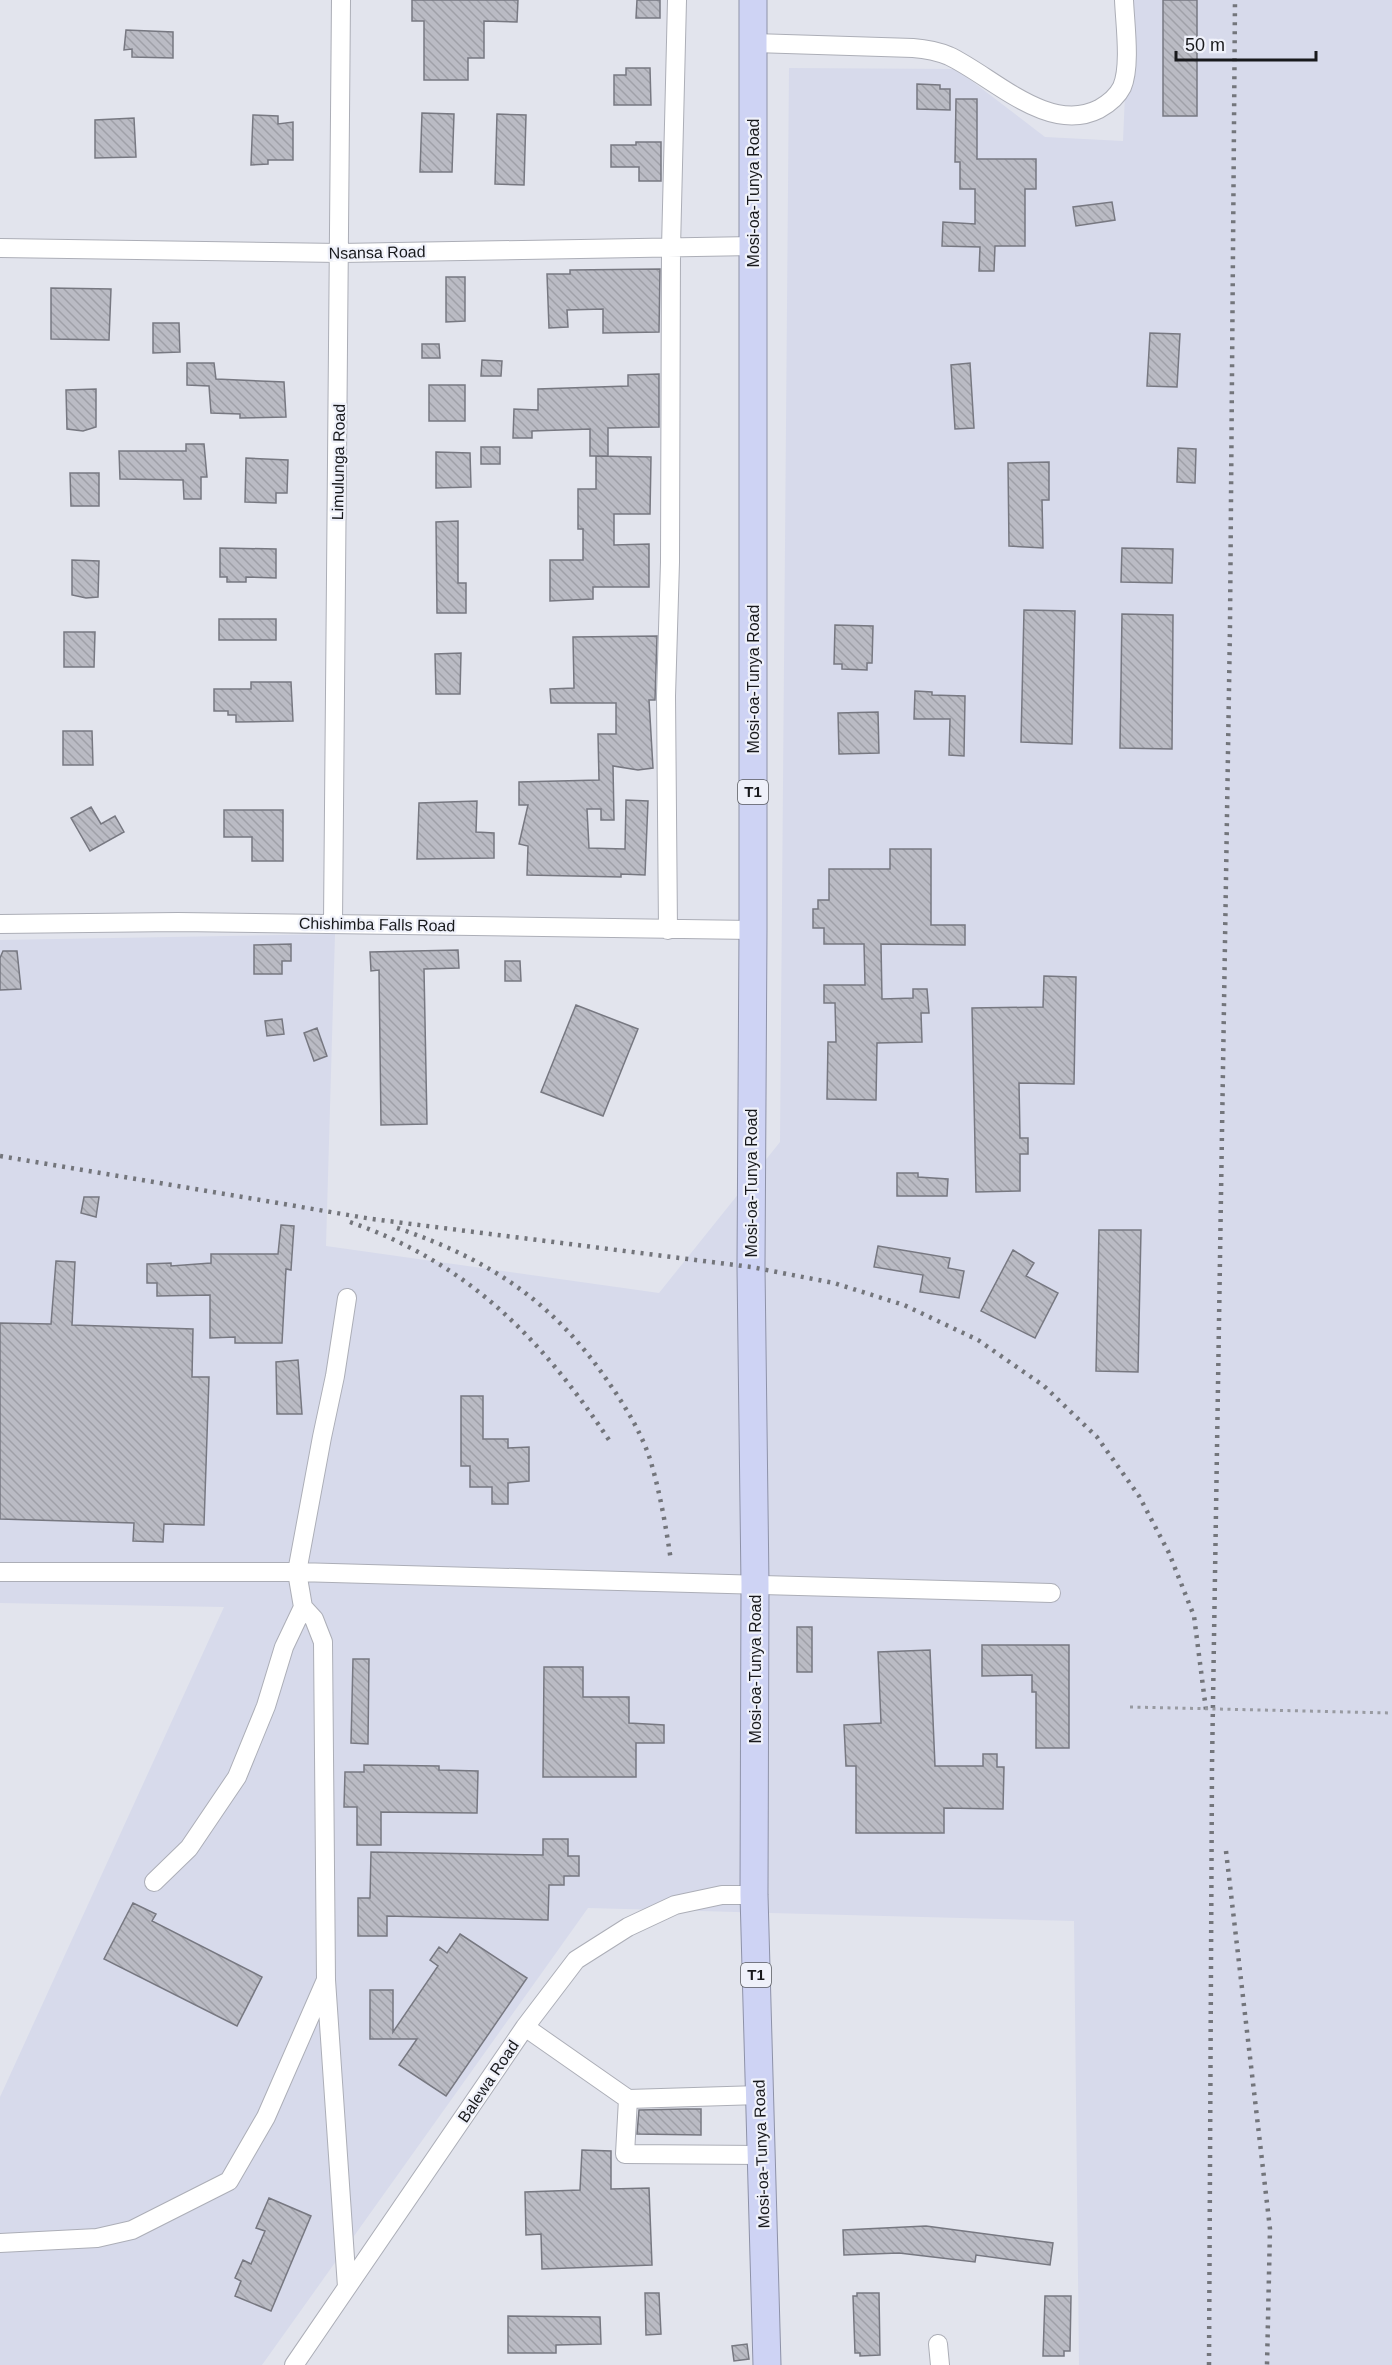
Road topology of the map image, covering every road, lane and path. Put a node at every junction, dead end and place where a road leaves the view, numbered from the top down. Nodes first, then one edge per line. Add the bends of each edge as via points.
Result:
1 (341, 0) edge
2 (677, 0) edge
3 (753, 0) edge
4 (1124, 0) edge
5 (752, 43) junction
6 (754, 246) junction
7 (0, 248) edge
8 (671, 248) junction
9 (340, 253) junction
10 (0, 924) edge
11 (333, 924) junction
12 (668, 930) junction
13 (753, 930) junction
14 (347, 1298) dead end
15 (0, 1572) edge
16 (297, 1572) junction
17 (755, 1585) junction
18 (1051, 1593) dead end
19 (303, 1606) junction
20 (1130, 1707) dead end
21 (1392, 1713) edge
22 (154, 1882) dead end
23 (754, 1895) junction
24 (326, 1980) junction
25 (525, 2026) junction
26 (760, 2095) junction
27 (628, 2099) junction
28 (761, 2155) junction
29 (0, 2243) edge
30 (347, 2287) junction
31 (938, 2344) dead end
32 (294, 2365) edge
33 (767, 2365) edge
34 (940, 2365) edge

1 - 9 street, Limulunga Road
2 - 8 street
3 - 5 highway, Mosi-oa-Tunya Road / T1
4 - 5 street via 1126,64 1122,87 1110,103 1088,115 1044,110 934,51
5 - 6 highway, Mosi-oa-Tunya Road / T1
6 - 8 street, Nsansa Road
6 - 13 highway, Mosi-oa-Tunya Road / T1
7 - 9 street, Nsansa Road
8 - 9 street, Nsansa Road
8 - 12 street via 666,696
9 - 11 street, Limulunga Road
10 - 11 street, Chishimba Falls Road
11 - 12 street, Chishimba Falls Road
12 - 13 street, Chishimba Falls Road
13 - 17 highway, Mosi-oa-Tunya Road / T1 via 751,1267
14 - 16 street
15 - 16 street
16 - 17 street
16 - 19 street
17 - 18 street
17 - 23 highway, Mosi-oa-Tunya Road / T1
19 - 22 street via 237,1777 189,1848
19 - 24 street via 314,1619 323,1642
20 - 21 path, bridge
23 - 25 street, Balewa Road via 722,1895 675,1905 627,1927 576,1960
23 - 26 highway, Mosi-oa-Tunya Road / T1
24 - 29 street via 266,2117 229,2181 132,2230 97,2238
24 - 30 street
25 - 27 street
25 - 30 street, Balewa Road
26 - 27 street
26 - 28 highway, Mosi-oa-Tunya Road / T1
27 - 28 street via 626,2154
28 - 33 highway, Mosi-oa-Tunya Road / T1
30 - 32 street, Balewa Road
31 - 34 street

